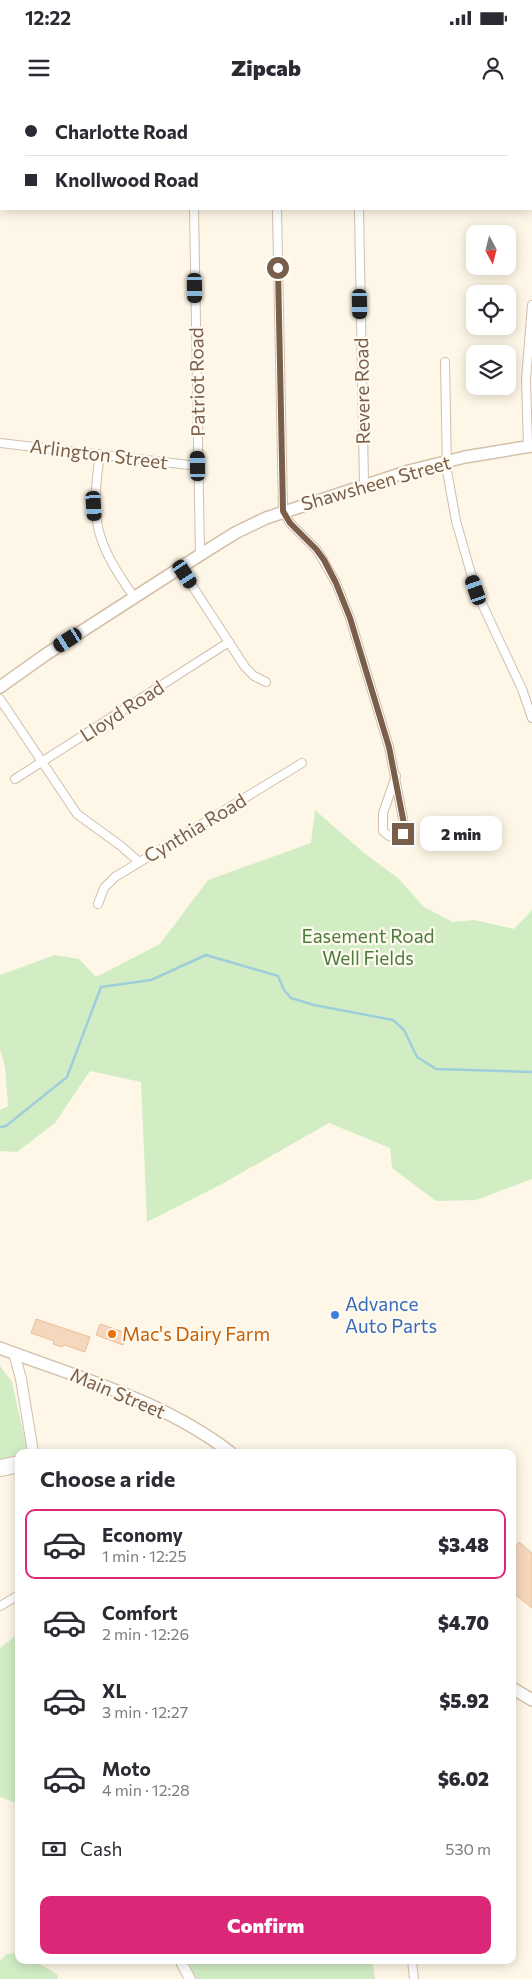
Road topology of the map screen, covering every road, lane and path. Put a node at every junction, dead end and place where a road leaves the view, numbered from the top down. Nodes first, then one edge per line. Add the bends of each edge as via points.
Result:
1 (194, 210) edge
2 (277, 210) edge
3 (359, 210) edge
4 (532, 305) edge
5 (445, 362) dead end
6 (0, 442) edge
7 (530, 446) edge
8 (100, 454) junction
9 (447, 461) junction
10 (198, 466) junction
11 (364, 484) junction
12 (283, 511) junction
13 (200, 555) junction
14 (180, 567) junction
15 (134, 597) junction
16 (229, 642) junction
17 (266, 682) dead end
18 (0, 686) edge
19 (0, 699) edge
20 (532, 718) edge
21 (42, 762) junction
22 (302, 763) dead end
23 (396, 776) junction
24 (16, 779) dead end
25 (139, 862) junction
26 (98, 904) dead end
27 (0, 1348) edge
28 (14, 1353) junction
29 (32, 1449) edge
30 (225, 1449) edge
31 (15, 1461) edge
32 (0, 1464) edge
33 (15, 1469) edge
34 (0, 1472) edge
35 (15, 1597) edge
36 (0, 1606) edge
37 (516, 1693) edge
38 (532, 1700) edge
39 (182, 1964) edge
40 (412, 1964) edge
41 (190, 1979) edge
42 (414, 1979) edge

1 - 10 street, Patriot Road
2 - 12 street
3 - 11 street, Revere Road
4 - 7 street via 526,379
5 - 9 street
6 - 8 street, Arlington Street
7 - 9 main road, Shawsheen Street
8 - 10 street, Arlington Street
8 - 15 street via 95,493 98,530 107,554
9 - 11 main road, Shawsheen Street
9 - 20 street via 451,496 470,572
10 - 13 street, Patriot Road
11 - 12 main road, Shawsheen Street
12 - 13 main road, Shawsheen Street via 241,530
12 - 23 street via 290,523 316,549 341,595 358,642
13 - 14 main road, Shawsheen Street
14 - 15 main road, Shawsheen Street
14 - 16 street
15 - 18 main road, Shawsheen Street
16 - 17 street via 249,672
16 - 21 street, Lloyd Road
19 - 21 street
21 - 24 street, Lloyd Road
21 - 25 street via 77,814
22 - 25 street, Cynthia Road
23 - 23 street via 382,820 383,832 389,836 399,836 404,831
25 - 26 street, Cynthia Road via 109,882
27 - 28 main road, Main Street
28 - 29 street
28 - 30 main road, Main Street via 136,1398 187,1424
31 - 32 street
33 - 34 street
35 - 36 street
37 - 38 main road
39 - 41 street
40 - 42 street

